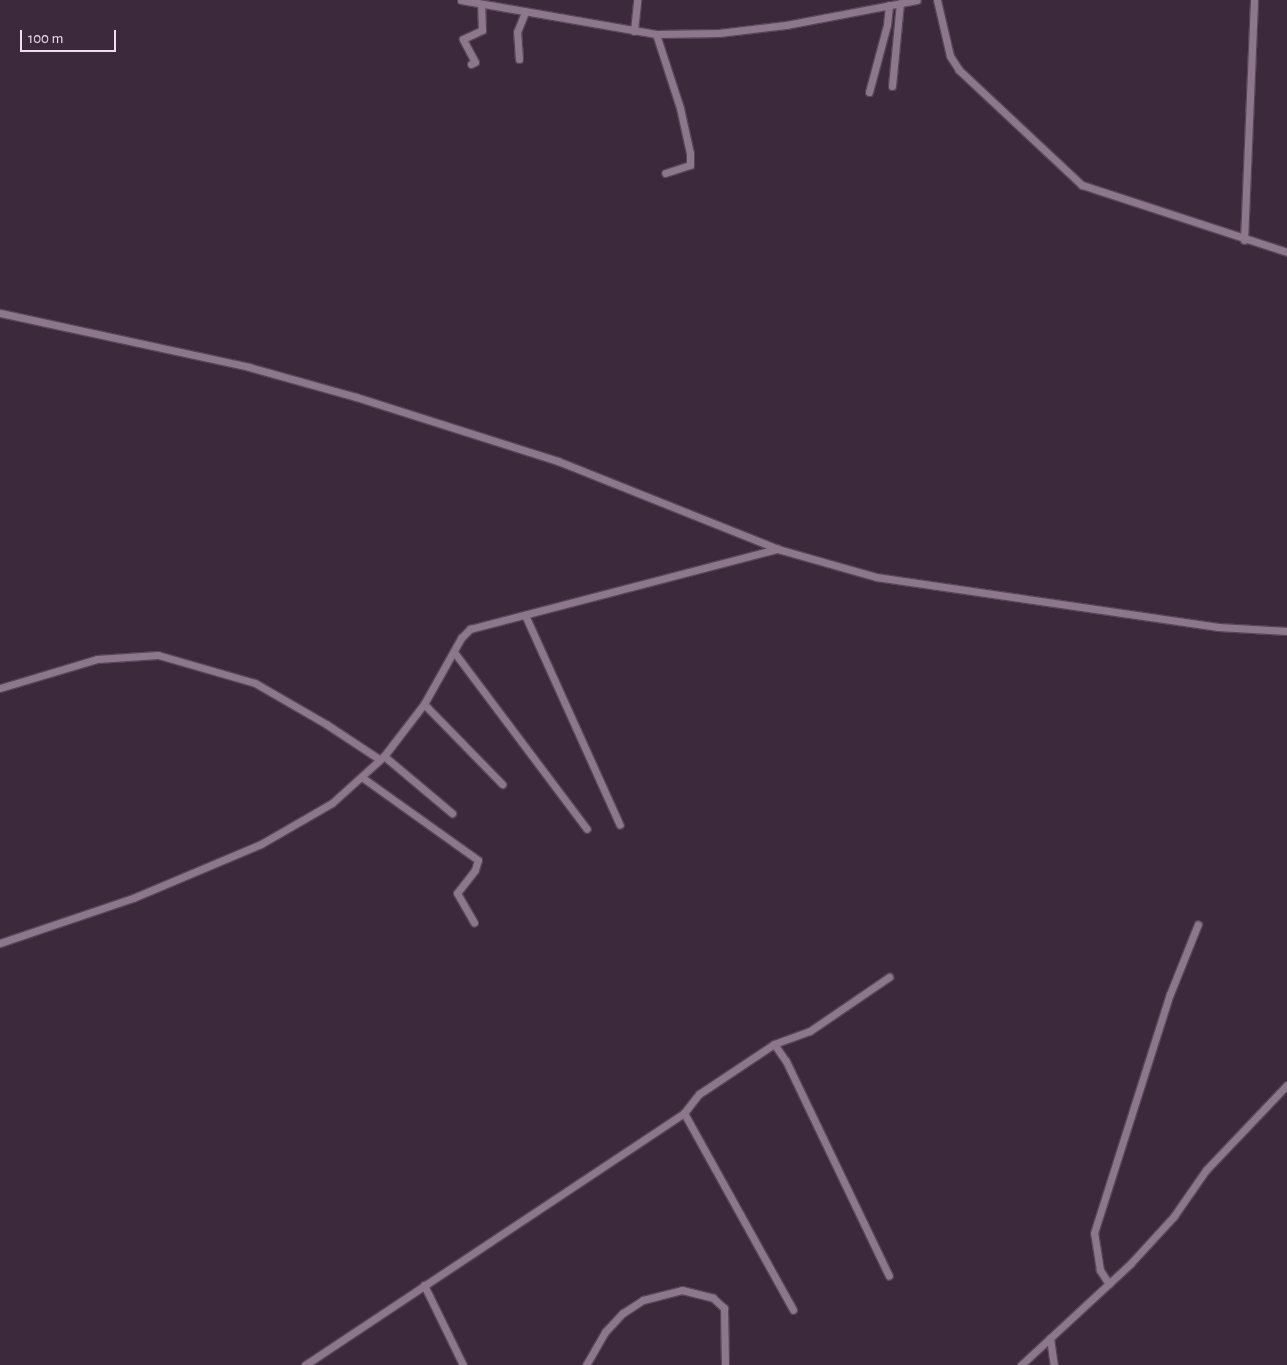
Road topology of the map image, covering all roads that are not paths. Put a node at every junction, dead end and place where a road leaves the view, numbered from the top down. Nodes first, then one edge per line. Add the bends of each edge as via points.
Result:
1 (461, 0) edge
2 (637, 0) edge
3 (916, 0) edge
4 (937, 0) edge
5 (1254, 0) edge
6 (900, 3) junction
7 (481, 4) junction
8 (889, 6) junction
9 (525, 12) junction
10 (634, 31) junction
11 (656, 34) junction
12 (519, 59) dead end
13 (471, 64) dead end
14 (892, 86) dead end
15 (869, 92) dead end
16 (665, 174) dead end
17 (1244, 240) junction
18 (1287, 252) edge
19 (0, 313) edge
20 (778, 549) junction
21 (525, 615) junction
22 (1287, 631) edge
23 (453, 654) junction
24 (0, 688) edge
25 (424, 704) junction
26 (381, 758) junction
27 (363, 778) junction
28 (502, 784) dead end
29 (552, 787) dead end
30 (452, 813) dead end
31 (620, 825) dead end
32 (588, 829) dead end
33 (474, 922) dead end
34 (1198, 924) dead end
35 (0, 943) edge
36 (889, 977) dead end
37 (774, 1044) junction
38 (1287, 1084) edge
39 (684, 1113) junction
40 (889, 1276) dead end
41 (1110, 1284) junction
42 (424, 1285) junction
43 (793, 1310) dead end
44 (1050, 1338) junction
45 (305, 1365) edge
46 (463, 1365) edge
47 (586, 1365) edge
48 (725, 1365) edge
49 (1020, 1365) edge
50 (1054, 1365) edge

1 - 7 street
2 - 10 street
3 - 6 street
4 - 17 street via 950,56 959,70 1065,172 1082,185 1100,192
5 - 17 street
6 - 8 street
6 - 14 street
7 - 9 street
7 - 13 street via 482,30 463,39 475,62
8 - 11 street via 786,25 719,33
8 - 15 street
9 - 10 street
9 - 12 street via 518,32
10 - 11 street
11 - 16 street via 680,108 690,153 690,164
17 - 18 street
19 - 20 street via 248,367 374,402 558,461
20 - 21 street
20 - 22 street via 876,577 1218,627
21 - 23 street via 470,629
21 - 31 street
23 - 25 street
23 - 29 street
23 - 32 street
24 - 26 street via 96,659 158,655 255,683
25 - 26 street
25 - 28 street
26 - 27 street
26 - 30 street
27 - 33 street via 478,860 457,893
27 - 35 street via 332,803 261,844 133,898
34 - 41 street via 1170,994 1094,1233 1100,1270
36 - 37 street via 810,1031
37 - 39 street via 699,1094
37 - 40 street via 786,1061
38 - 41 street via 1218,1157 1174,1216
39 - 42 street
39 - 43 street
41 - 44 street
42 - 45 street
42 - 46 street
44 - 49 street
44 - 50 street
47 - 48 street via 605,1332 623,1313 643,1300 682,1290 713,1298 724,1308

